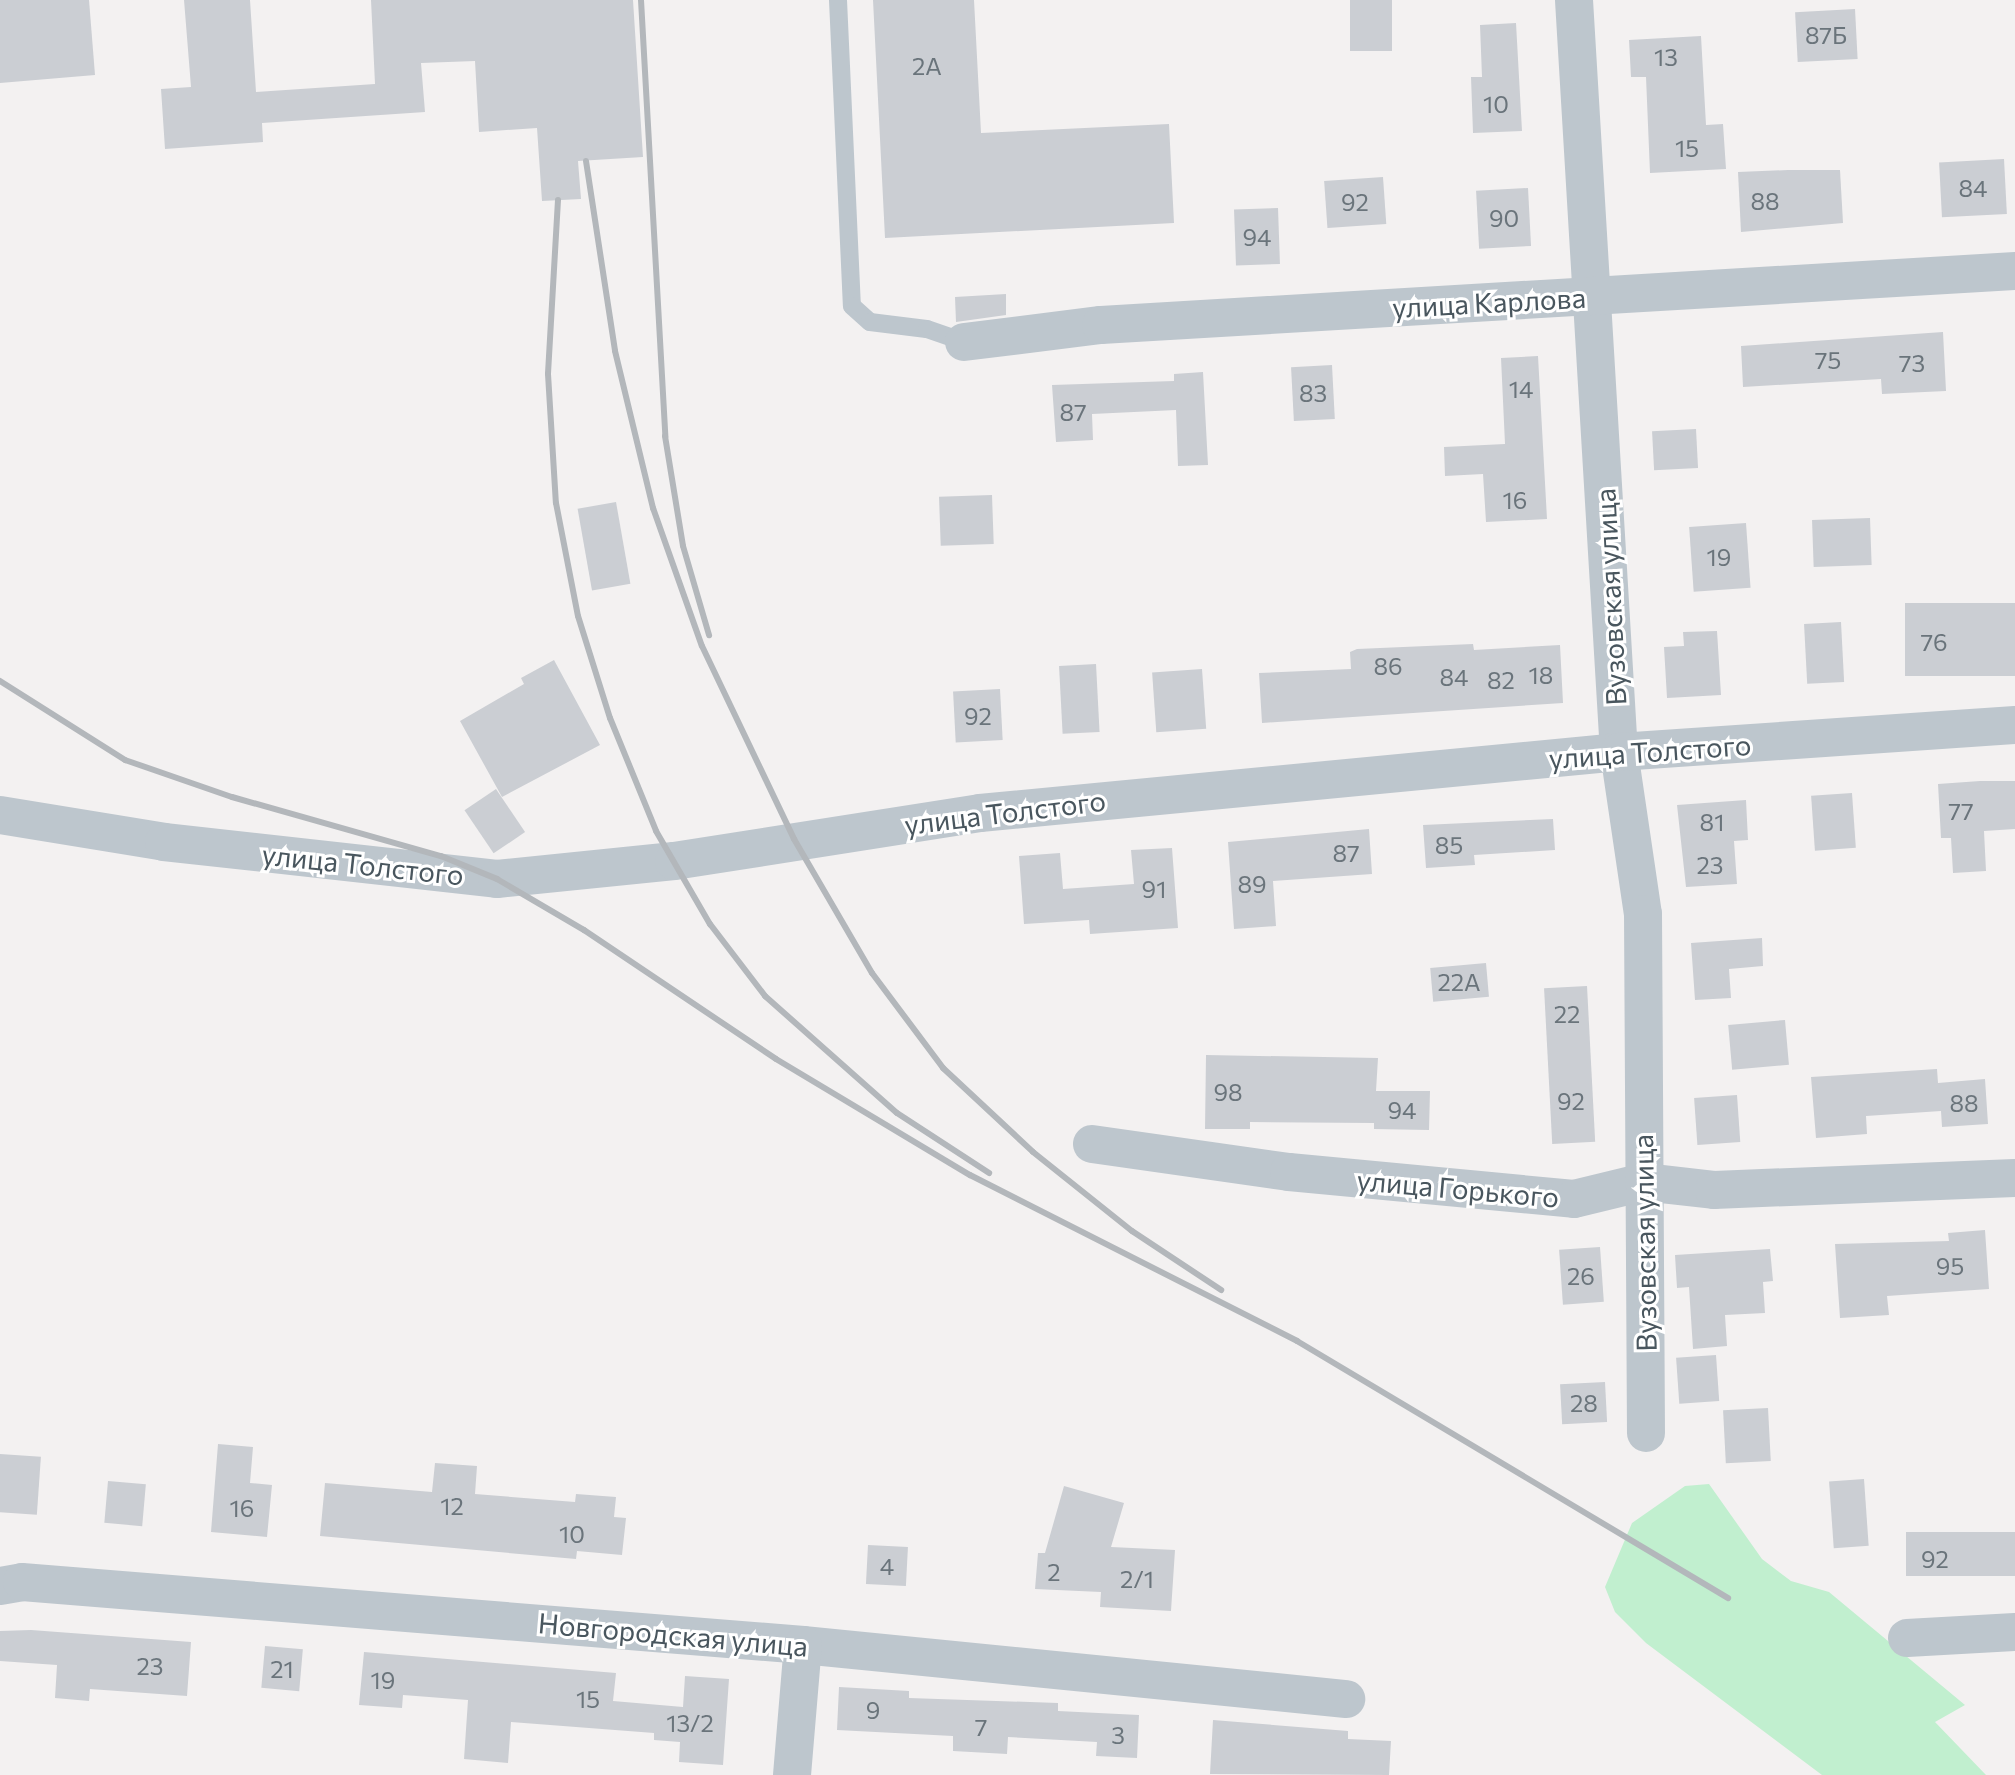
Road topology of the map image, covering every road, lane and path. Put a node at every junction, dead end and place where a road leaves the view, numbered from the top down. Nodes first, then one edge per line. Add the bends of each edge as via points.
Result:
1 (838, 0) edge
2 (1574, 0) edge
3 (2015, 271) edge
4 (1593, 296) junction
5 (964, 342) joint
6 (2015, 725) edge
7 (1619, 752) junction
8 (0, 815) edge
9 (1092, 1144) dead end
10 (2015, 1178) edge
11 (1644, 1182) junction
12 (1646, 1433) dead end
13 (0, 1586) edge
14 (2015, 1632) edge
15 (1907, 1638) dead end
16 (803, 1645) junction
17 (1346, 1699) dead end
18 (792, 1775) edge

1 - 5 lane via 852,306 870,322 927,329
2 - 4 street, Вузовская улица
3 - 4 street, улица Карлова
4 - 5 street, улица Карлова via 1101,325
4 - 7 street, Вузовская улица
6 - 7 street, улица Толстого
7 - 8 street, улица Толстого via 980,813 674,861 497,879 164,842
7 - 11 street, Вузовская улица via 1643,914
9 - 11 street, улица Горького via 1289,1172 1574,1199
10 - 11 street, улица Горького via 1714,1190
11 - 12 street, Вузовская улица
13 - 16 street, Новгородская улица via 22,1582
14 - 15 street
16 - 17 street, Новгородская улица
16 - 18 street

